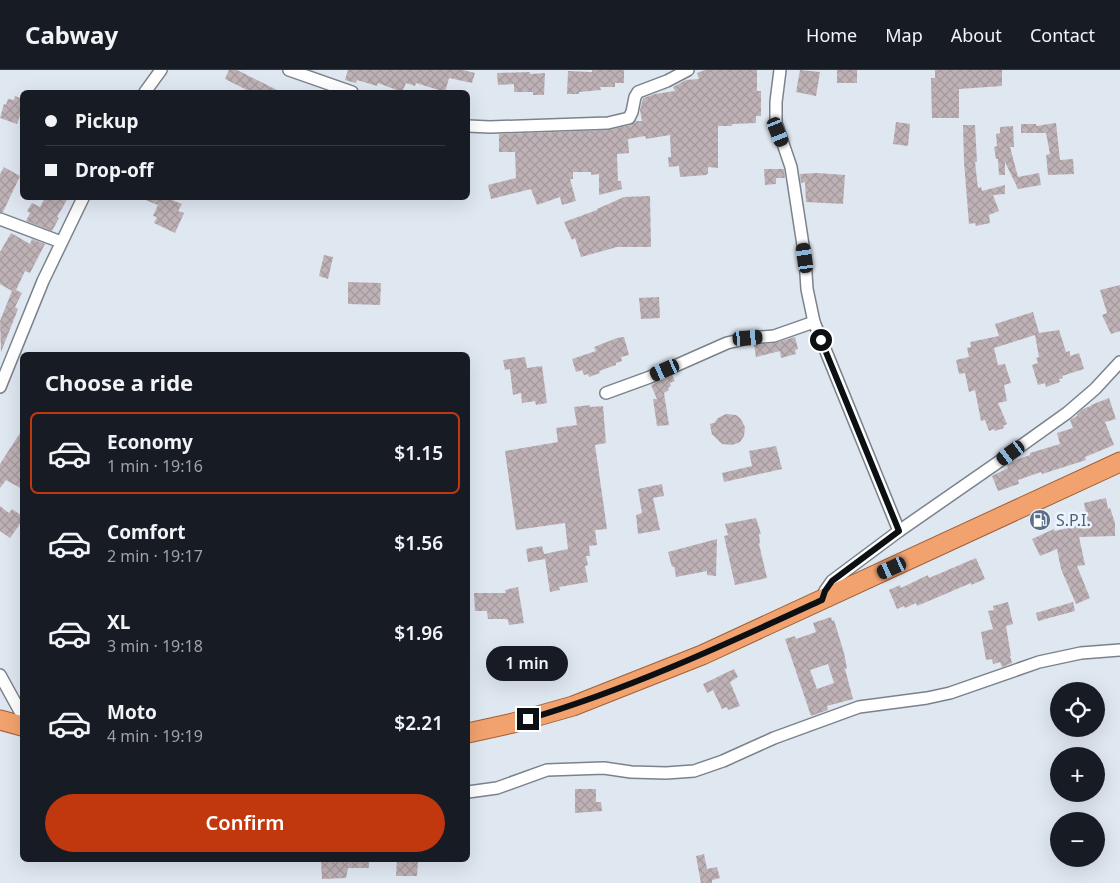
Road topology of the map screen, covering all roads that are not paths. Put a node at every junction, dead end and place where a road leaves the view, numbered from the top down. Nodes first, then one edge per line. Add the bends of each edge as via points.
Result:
1 (160, 70) edge
2 (289, 70) edge
3 (688, 70) edge
4 (780, 70) edge
5 (146, 90) edge
6 (346, 90) edge
7 (470, 126) edge
8 (82, 200) edge
9 (0, 219) edge
10 (61, 242) junction
11 (814, 322) junction
12 (1120, 362) edge
13 (0, 386) edge
14 (606, 392) dead end
15 (1120, 462) edge
16 (899, 531) junction
17 (822, 600) junction
18 (1120, 650) edge
19 (0, 675) edge
20 (20, 711) edge
21 (0, 720) edge
22 (20, 725) edge
23 (470, 733) edge
24 (470, 792) edge

1 - 5 street
2 - 6 street
3 - 7 street via 638,92 630,118 623,120
4 - 11 street via 776,123 791,167
8 - 10 street
9 - 10 street
10 - 13 street
11 - 14 street via 774,336 727,343 650,377
11 - 16 street
12 - 16 street via 1067,413
15 - 17 highway
16 - 17 street via 832,581
17 - 23 highway via 702,655 573,706
18 - 24 street via 1039,662 950,693 859,707 694,771 547,770 497,788
19 - 20 street
21 - 22 highway

